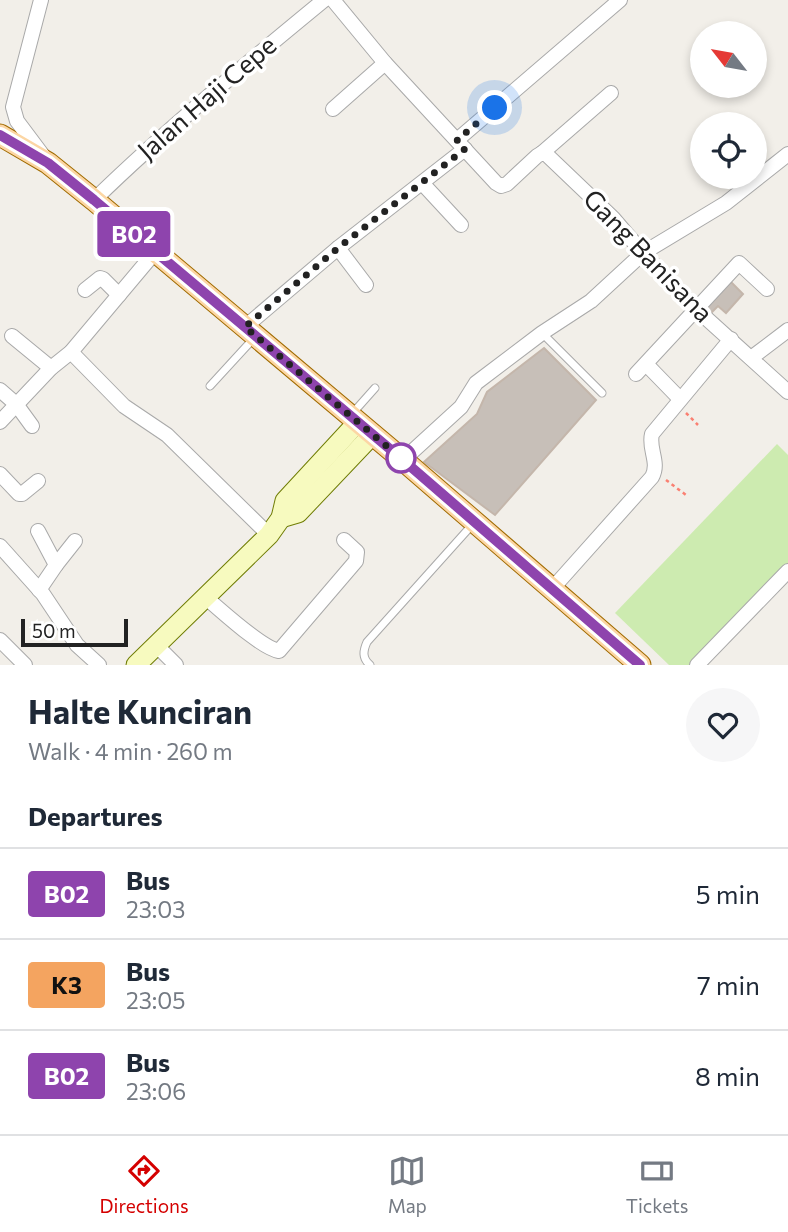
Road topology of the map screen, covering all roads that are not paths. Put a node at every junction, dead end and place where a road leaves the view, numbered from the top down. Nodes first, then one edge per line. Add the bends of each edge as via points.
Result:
1 (40, 0) edge
2 (299, 0) edge
3 (324, 0) edge
4 (332, 0) edge
5 (620, 0) edge
6 (310, 12) junction
7 (384, 63) junction
8 (611, 93) dead end
9 (333, 108) dead end
10 (0, 135) edge
11 (461, 145) junction
12 (542, 153) junction
13 (788, 154) edge
14 (48, 163) junction
15 (423, 184) junction
16 (94, 200) junction
17 (461, 225) dead end
18 (338, 248) junction
19 (155, 252) junction
20 (643, 253) junction
21 (366, 285) dead end
22 (766, 289) dead end
23 (85, 290) dead end
24 (119, 295) junction
25 (695, 308) junction
26 (788, 330) edge
27 (250, 332) junction
28 (542, 333) junction
29 (12, 336) dead end
30 (731, 340) junction
31 (71, 352) junction
32 (751, 358) junction
33 (51, 368) junction
34 (210, 386) dead end
35 (375, 388) dead end
36 (0, 390) edge
37 (788, 392) edge
38 (602, 393) dead end
39 (680, 399) junction
40 (16, 404) junction
41 (0, 422) edge
42 (360, 424) junction
43 (32, 426) dead end
44 (403, 460) junction
45 (0, 474) edge
46 (38, 481) dead end
47 (475, 522) junction
48 (38, 531) dead end
49 (269, 535) junction
50 (344, 540) dead end
51 (75, 541) dead end
52 (1, 548) edge
53 (57, 565) junction
54 (788, 571) edge
55 (552, 589) junction
56 (39, 590) junction
57 (205, 597) junction
58 (0, 640) edge
59 (156, 645) junction
60 (25, 665) edge
61 (99, 665) edge
62 (136, 665) edge
63 (176, 665) edge
64 (370, 665) edge
65 (640, 665) edge
66 (697, 665) edge

1 - 14 street via 13,107 17,121
2 - 6 street
3 - 6 street, Jalan Haji Cepe
4 - 7 street
5 - 11 street
6 - 16 street, Jalan Haji Cepe via 183,117
7 - 9 street
7 - 11 street
8 - 12 street
10 - 14 main road
11 - 12 street via 501,186
11 - 15 street
12 - 20 street, Gang Banisana via 613,218
13 - 20 street via 726,203
14 - 16 main road
15 - 17 street
15 - 18 street
16 - 19 main road
18 - 21 street
18 - 27 street
19 - 24 street
19 - 27 main road
20 - 25 street, Gang Banisana
20 - 28 street via 590,301
22 - 25 street via 739,263
23 - 24 street via 100,278
24 - 31 street
25 - 30 street, Gang Banisana
25 - 39 street via 641,369
26 - 32 street
27 - 34 lane
27 - 42 main road
28 - 38 lane
28 - 44 street via 476,383 461,407
29 - 33 street
30 - 32 street, Gang Banisana
30 - 39 street
31 - 33 street
31 - 49 street via 124,406 167,435
32 - 37 street, Gang Banisana
33 - 40 street
35 - 42 lane
36 - 40 street
39 - 55 street via 650,439 655,472
40 - 41 street
40 - 43 street
42 - 44 main road
42 - 49 main road via 298,513 281,518
44 - 47 main road
45 - 46 street via 19,494
47 - 55 main road
47 - 64 lane via 367,642 363,651
48 - 53 street
49 - 57 main road
50 - 57 street via 357,552 356,561 279,650 260,641
51 - 53 street
52 - 56 street
53 - 56 street
54 - 66 street
55 - 65 main road
56 - 61 street via 77,645
57 - 59 main road
58 - 60 street
59 - 62 main road
59 - 63 street

